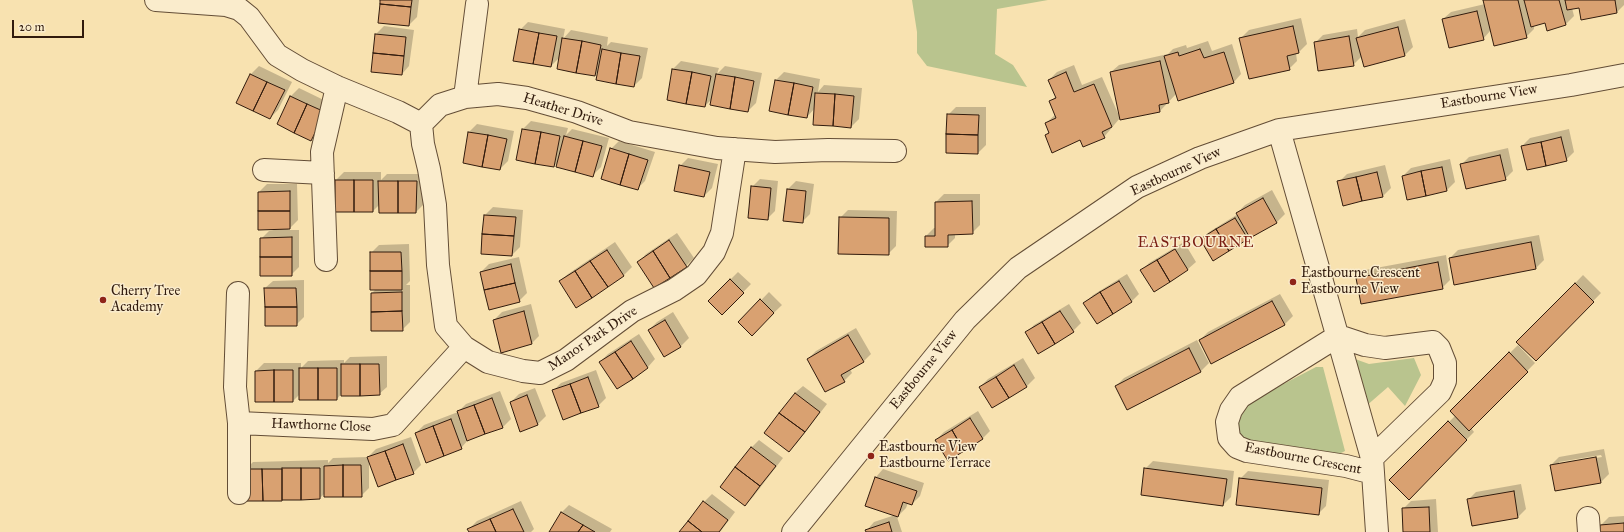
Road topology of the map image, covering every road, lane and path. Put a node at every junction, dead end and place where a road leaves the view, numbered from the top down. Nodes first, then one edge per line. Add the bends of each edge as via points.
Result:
1 (156, 0) edge
2 (476, 4) dead end
3 (1624, 75) edge
4 (337, 87) junction
5 (465, 97) junction
6 (421, 124) junction
7 (1279, 130) junction
8 (735, 149) junction
9 (895, 152) dead end
10 (264, 170) dead end
11 (323, 173) junction
12 (326, 260) dead end
13 (238, 293) dead end
14 (1338, 336) junction
15 (464, 347) junction
16 (239, 423) junction
17 (1373, 465) junction
18 (239, 493) dead end
19 (793, 532) edge
20 (1377, 532) edge

1 - 4 street via 226,5 239,9 249,17 277,55
2 - 5 street
3 - 7 street, Eastbourne View
4 - 6 street
4 - 11 street via 322,152
5 - 6 street, Heather Drive via 440,105
5 - 8 street, Heather Drive via 498,94 526,98 577,112 629,132 682,143
6 - 15 street, Manor Park Drive via 435,205 438,265 446,326
7 - 14 street, Eastbourne Crescent
7 - 19 street, Eastbourne View via 1200,158 1137,187 1018,268 965,320
8 - 9 street, Heather Drive via 776,152
8 - 15 street, Manor Park Drive via 722,233 714,252 696,275 674,290 632,311 566,360 540,373 488,362
10 - 11 street
11 - 12 street
13 - 16 street via 235,387
14 - 17 street, Eastbourne Crescent
14 - 17 street, Eastbourne Crescent via 1365,345 1385,348 1433,342 1439,348 1445,363 1445,381 1440,392
14 - 17 street, Eastbourne Crescent via 1240,397 1227,422 1229,438 1236,447 1247,451 1346,466
15 - 16 street, Hawthorne Close via 393,425 374,429
16 - 18 street
17 - 20 street, Eastbourne Crescent

